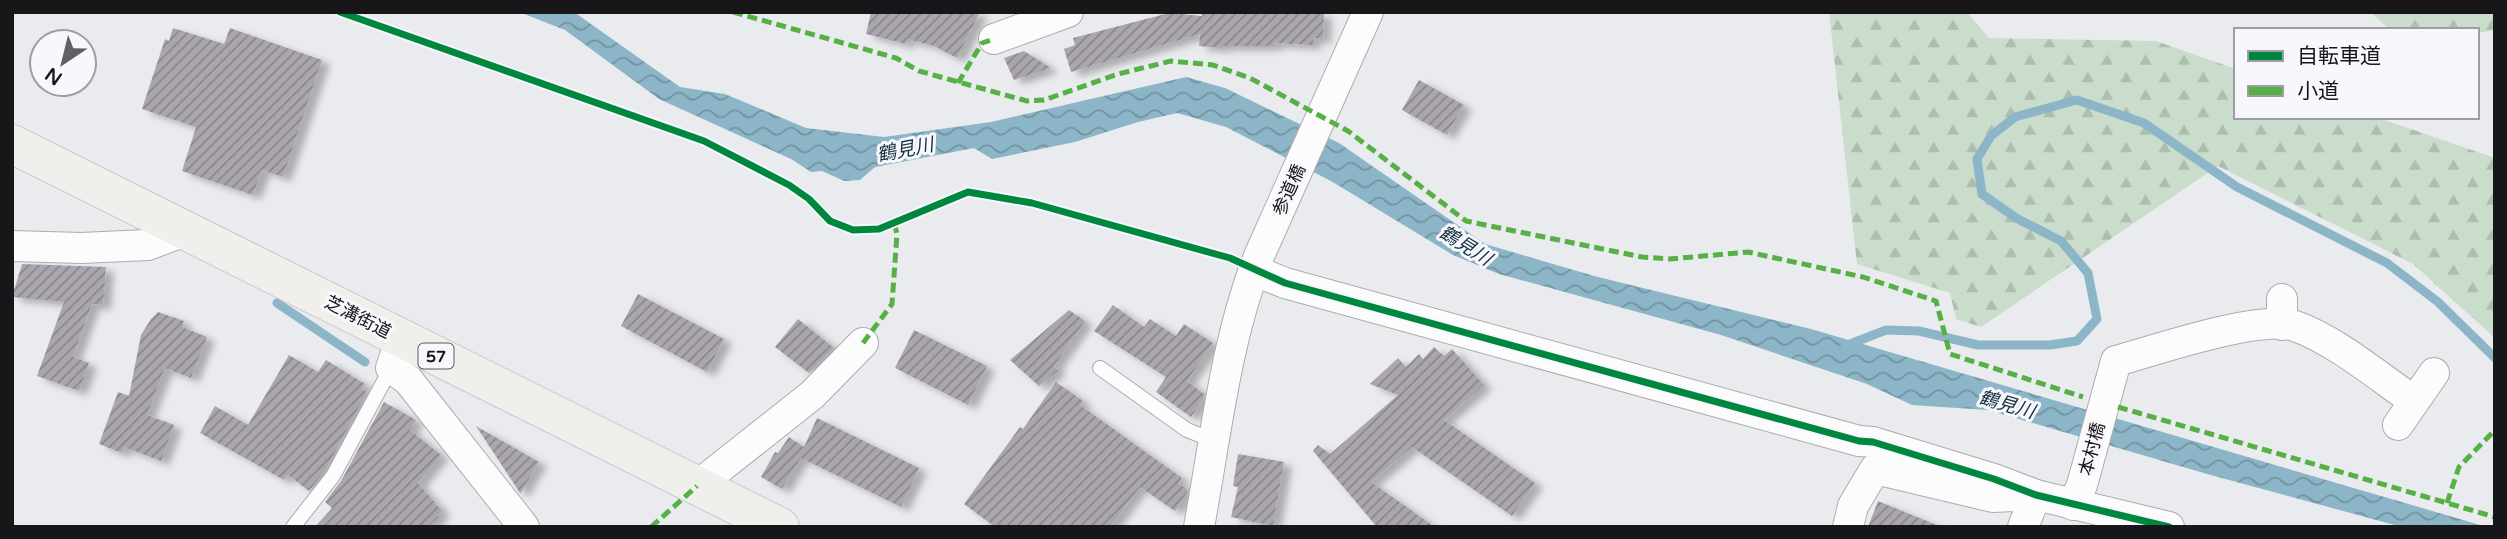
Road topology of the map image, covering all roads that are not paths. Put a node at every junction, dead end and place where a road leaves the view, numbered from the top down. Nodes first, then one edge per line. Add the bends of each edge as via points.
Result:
1 (1068, 12) edge
2 (1368, 12) edge
3 (995, 39) dead end
4 (12, 144) edge
5 (185, 231) junction
6 (14, 252) edge
7 (1256, 263) junction
8 (863, 343) dead end
9 (396, 353) junction
10 (1100, 368) dead end
11 (2434, 373) dead end
12 (1215, 441) junction
13 (697, 486) junction
14 (2036, 495) junction
15 (2077, 495) junction
16 (2153, 525) edge
17 (293, 527) edge
18 (524, 527) edge
19 (780, 527) edge
20 (1199, 527) edge
21 (1849, 527) edge
22 (2023, 527) edge

1 - 3 street
2 - 7 street, 参道橋
4 - 5 main road, 芝溝街道 / 57
5 - 6 street via 148,245
5 - 9 main road, 芝溝街道 / 57
7 - 12 street, 参道橋 via 1233,337
7 - 14 street via 1285,283 1873,442
8 - 13 street via 812,395
9 - 13 main road, 芝溝街道 / 57
9 - 17 lane via 333,477
9 - 18 street via 408,380
10 - 12 lane via 1187,430
11 - 15 street, 本村橋 via 2406,413 2322,338 2293,325 2282,312 2116,361
12 - 20 street, 参道橋
13 - 19 main road, 芝溝街道 / 57
14 - 15 street
14 - 21 street via 1993,497 1875,469 1853,506
14 - 22 street
15 - 16 street

